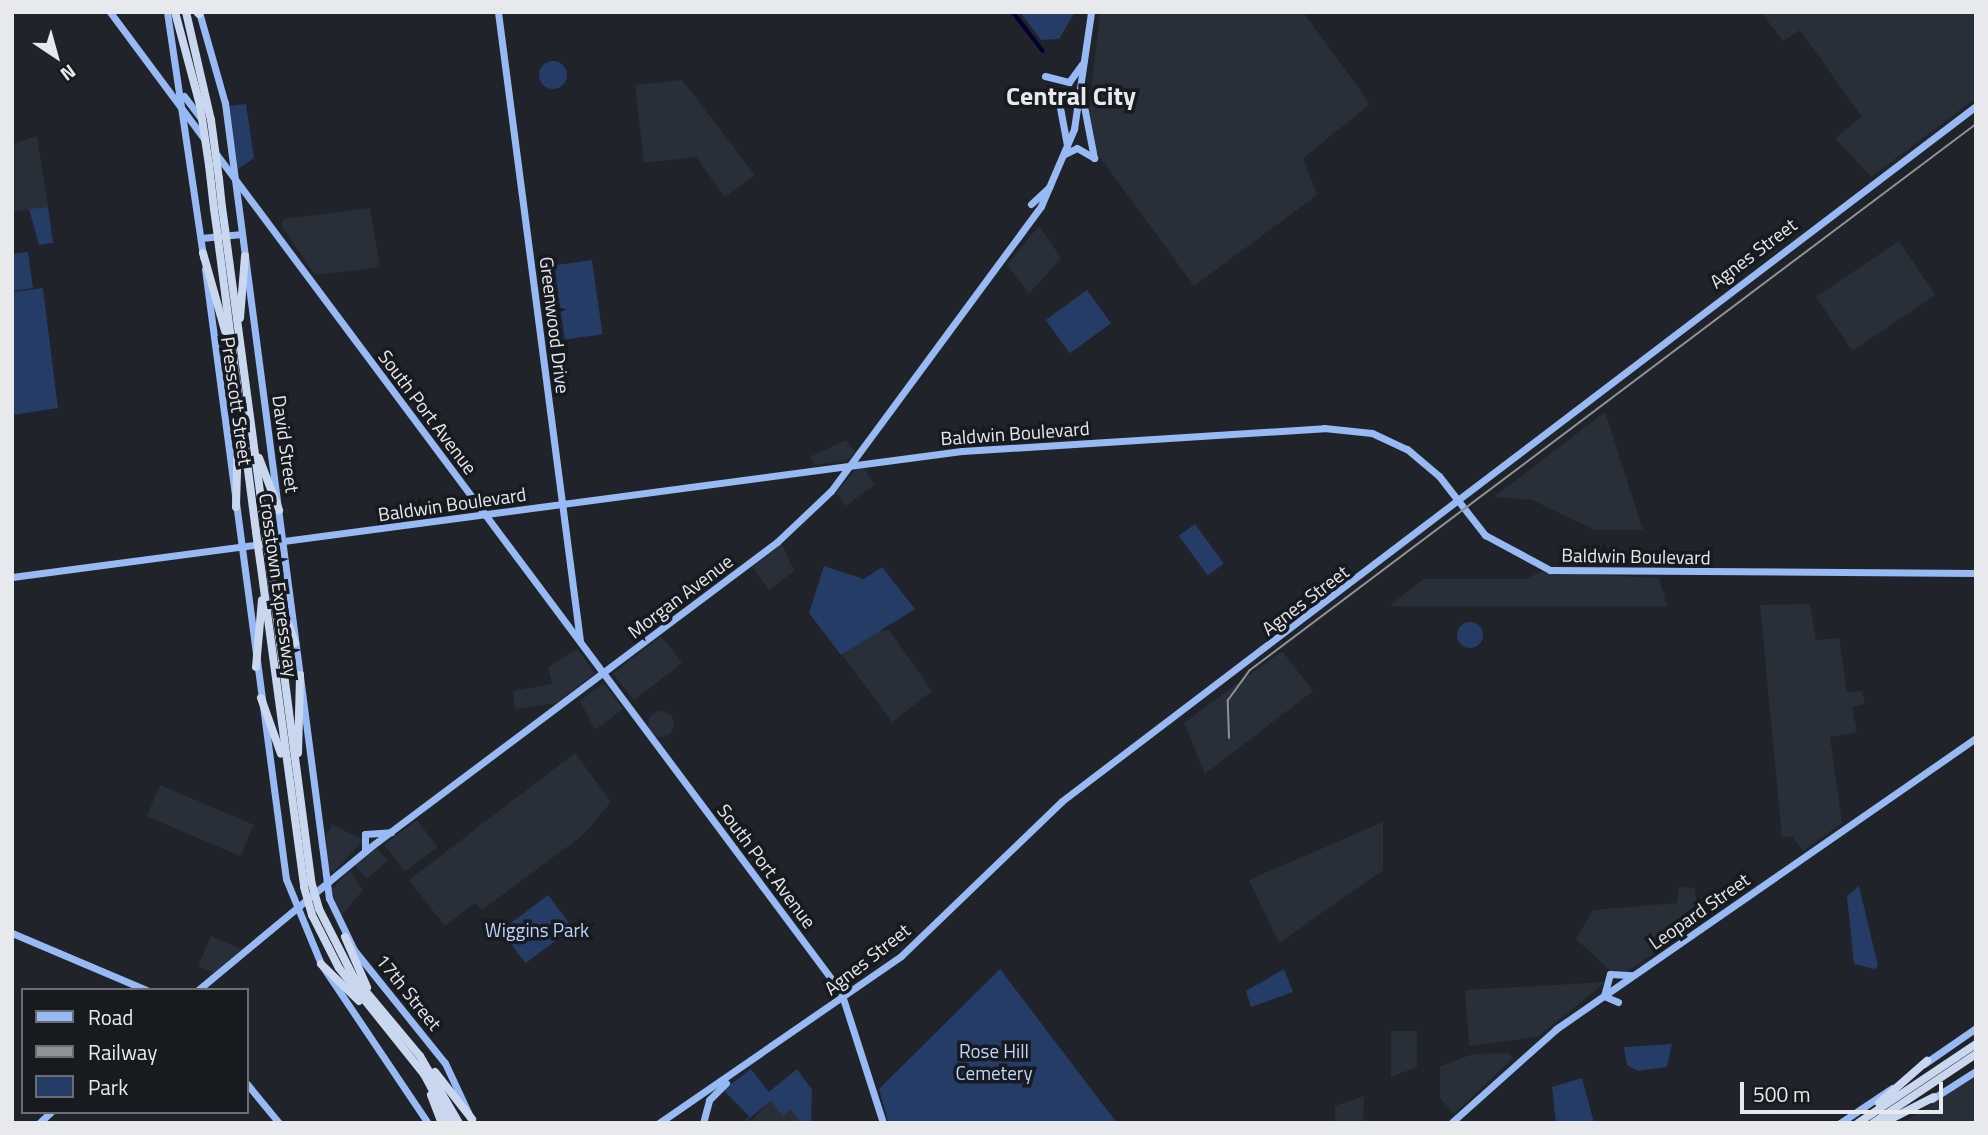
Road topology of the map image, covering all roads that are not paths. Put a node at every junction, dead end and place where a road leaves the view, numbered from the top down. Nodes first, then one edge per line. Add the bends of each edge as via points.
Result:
1 (110, 12) edge
2 (167, 12) edge
3 (175, 12) edge
4 (186, 12) edge
5 (498, 12) edge
6 (1091, 12) edge
7 (198, 13) edge
8 (1088, 43) junction
9 (1045, 76) dead end
10 (182, 89) junction
11 (170, 92) junction
12 (1083, 94) junction
13 (1058, 97) dead end
14 (1976, 106) edge
15 (184, 112) junction
16 (229, 138) junction
17 (1066, 152) junction
18 (235, 179) junction
19 (1053, 184) junction
20 (1031, 204) dead end
21 (218, 208) junction
22 (242, 234) junction
23 (222, 238) junction
24 (201, 239) junction
25 (203, 253) junction
26 (244, 256) junction
27 (240, 349) junction
28 (232, 364) junction
29 (239, 417) junction
30 (250, 422) junction
31 (851, 466) junction
32 (1455, 498) junction
33 (563, 505) junction
34 (236, 507) junction
35 (279, 510) junction
36 (485, 515) junction
37 (261, 531) junction
38 (283, 543) junction
39 (241, 546) junction
40 (266, 561) junction
41 (1976, 573) edge
42 (12, 577) edge
43 (263, 583) junction
44 (580, 642) junction
45 (296, 643) junction
46 (256, 667) junction
47 (604, 673) junction
48 (300, 675) junction
49 (261, 698) junction
50 (1976, 737) edge
51 (295, 780) junction
52 (392, 832) junction
53 (365, 851) junction
54 (326, 884) junction
55 (296, 909) junction
56 (12, 933) edge
57 (345, 937) junction
58 (321, 964) junction
59 (1634, 975) junction
60 (141, 988) edge
61 (200, 988) edge
62 (1604, 996) junction
63 (846, 998) junction
64 (1618, 1002) dead end
65 (380, 1014) junction
66 (1976, 1028) edge
67 (1976, 1044) edge
68 (1975, 1055) edge
69 (416, 1057) junction
70 (1927, 1061) junction
71 (1976, 1072) edge
72 (731, 1077) junction
73 (248, 1085) edge
74 (1934, 1097) junction
75 (473, 1121) edge
76 (279, 1123) edge
77 (428, 1123) edge
78 (442, 1123) edge
79 (450, 1123) edge
80 (459, 1123) edge
81 (659, 1123) edge
82 (703, 1123) edge
83 (883, 1123) edge
84 (1451, 1123) edge
85 (1840, 1123) edge
86 (1858, 1123) edge
87 (1873, 1123) edge
88 (1883, 1123) edge
89 (1893, 1123) edge

1 - 11 main road, South Port Avenue
2 - 10 main road, Presscott Street
3 - 21 highway, Crosstown Expressway, bridge via 200,105
4 - 21 highway, Crosstown Expressway, bridge via 211,120
5 - 33 main road, Greenwood Drive
6 - 8 main road
7 - 16 main road, David Street via 220,74
8 - 9 main road via 1075,79 1065,83
8 - 12 main road
10 - 11 main road
10 - 15 main road, Presscott Street
10 - 16 main road via 218,141
11 - 15 main road, South Port Avenue
12 - 17 main road, Morgan Avenue
12 - 17 main road via 1094,159 1077,148
13 - 17 main road
14 - 32 main road, Agnes Street
15 - 18 main road, South Port Avenue
15 - 24 main road, Presscott Street
16 - 18 main road, David Street
17 - 19 main road, Morgan Avenue
18 - 22 main road, David Street
18 - 36 main road, South Port Avenue
19 - 20 main road
19 - 31 main road, Morgan Avenue via 1035,217
21 - 23 highway, Crosstown Expressway, bridge
22 - 24 main road via 236,230
22 - 26 main road, David Street
23 - 27 highway, Crosstown Expressway
23 - 28 highway, Crosstown Expressway
24 - 25 main road, Presscott Street
25 - 28 highway
25 - 34 main road, Presscott Street
26 - 27 highway
26 - 35 main road, David Street
27 - 30 highway, Crosstown Expressway
28 - 29 highway, Crosstown Expressway
29 - 34 highway
29 - 37 highway, Crosstown Expressway
30 - 35 highway
30 - 37 highway, Crosstown Expressway
31 - 32 main road, Baldwin Boulevard via 962,451 1350,429 1423,459
31 - 33 main road, Baldwin Boulevard
31 - 47 main road, Morgan Avenue via 792,530
32 - 41 main road, Baldwin Boulevard via 1505,551 1564,573
32 - 63 main road, Agnes Street via 1358,579 1062,801 911,948
33 - 36 main road, Baldwin Boulevard
33 - 44 main road, Greenwood Drive
34 - 39 main road, Presscott Street
35 - 38 main road, David Street
36 - 38 main road, Baldwin Boulevard
36 - 44 main road, South Port Avenue
37 - 40 highway, Crosstown Expressway, bridge
38 - 39 main road, Baldwin Boulevard
38 - 45 main road, David Street
39 - 42 main road, Baldwin Boulevard
39 - 46 main road, Presscott Street
40 - 43 highway, Crosstown Expressway
40 - 45 highway
40 - 51 highway, Crosstown Expressway
43 - 46 highway
43 - 51 highway, Crosstown Expressway
44 - 47 main road, South Port Avenue
45 - 48 main road, David Street
46 - 49 main road, Presscott Street
47 - 52 main road, Morgan Avenue
47 - 63 main road, South Port Avenue
48 - 51 highway
48 - 54 main road, David Street
49 - 51 highway
49 - 55 main road, Presscott Street via 278,832
50 - 59 main road, Leopard Street
51 - 65 highway, Crosstown Expressway, bridge via 308,884 316,912
52 - 53 main road, Morgan Avenue
52 - 53 main road via 365,834
53 - 54 main road, Morgan Avenue
54 - 55 main road, Morgan Avenue
54 - 57 main road, 17th Street
55 - 58 main road, Presscott Street
55 - 61 main road, Morgan Avenue
56 - 60 main road
57 - 65 highway
57 - 75 main road, 17th Street via 445,1063
58 - 65 highway
58 - 77 main road, Presscott Street via 394,1065
59 - 62 main road, Leopard Street
59 - 62 main road via 1610,974
62 - 64 main road
62 - 84 main road, Leopard Street via 1524,1054
63 - 72 main road, Agnes Street
63 - 83 main road
65 - 69 highway, Crosstown Expressway
66 - 70 main road
67 - 86 highway
68 - 87 highway
69 - 75 highway
69 - 78 highway
69 - 79 highway, Crosstown Expressway
69 - 80 highway, Crosstown Expressway
70 - 85 main road
70 - 86 highway
71 - 74 main road
72 - 81 main road, Agnes Street
72 - 82 main road via 709,1100
73 - 76 main road
74 - 88 highway
74 - 89 main road

